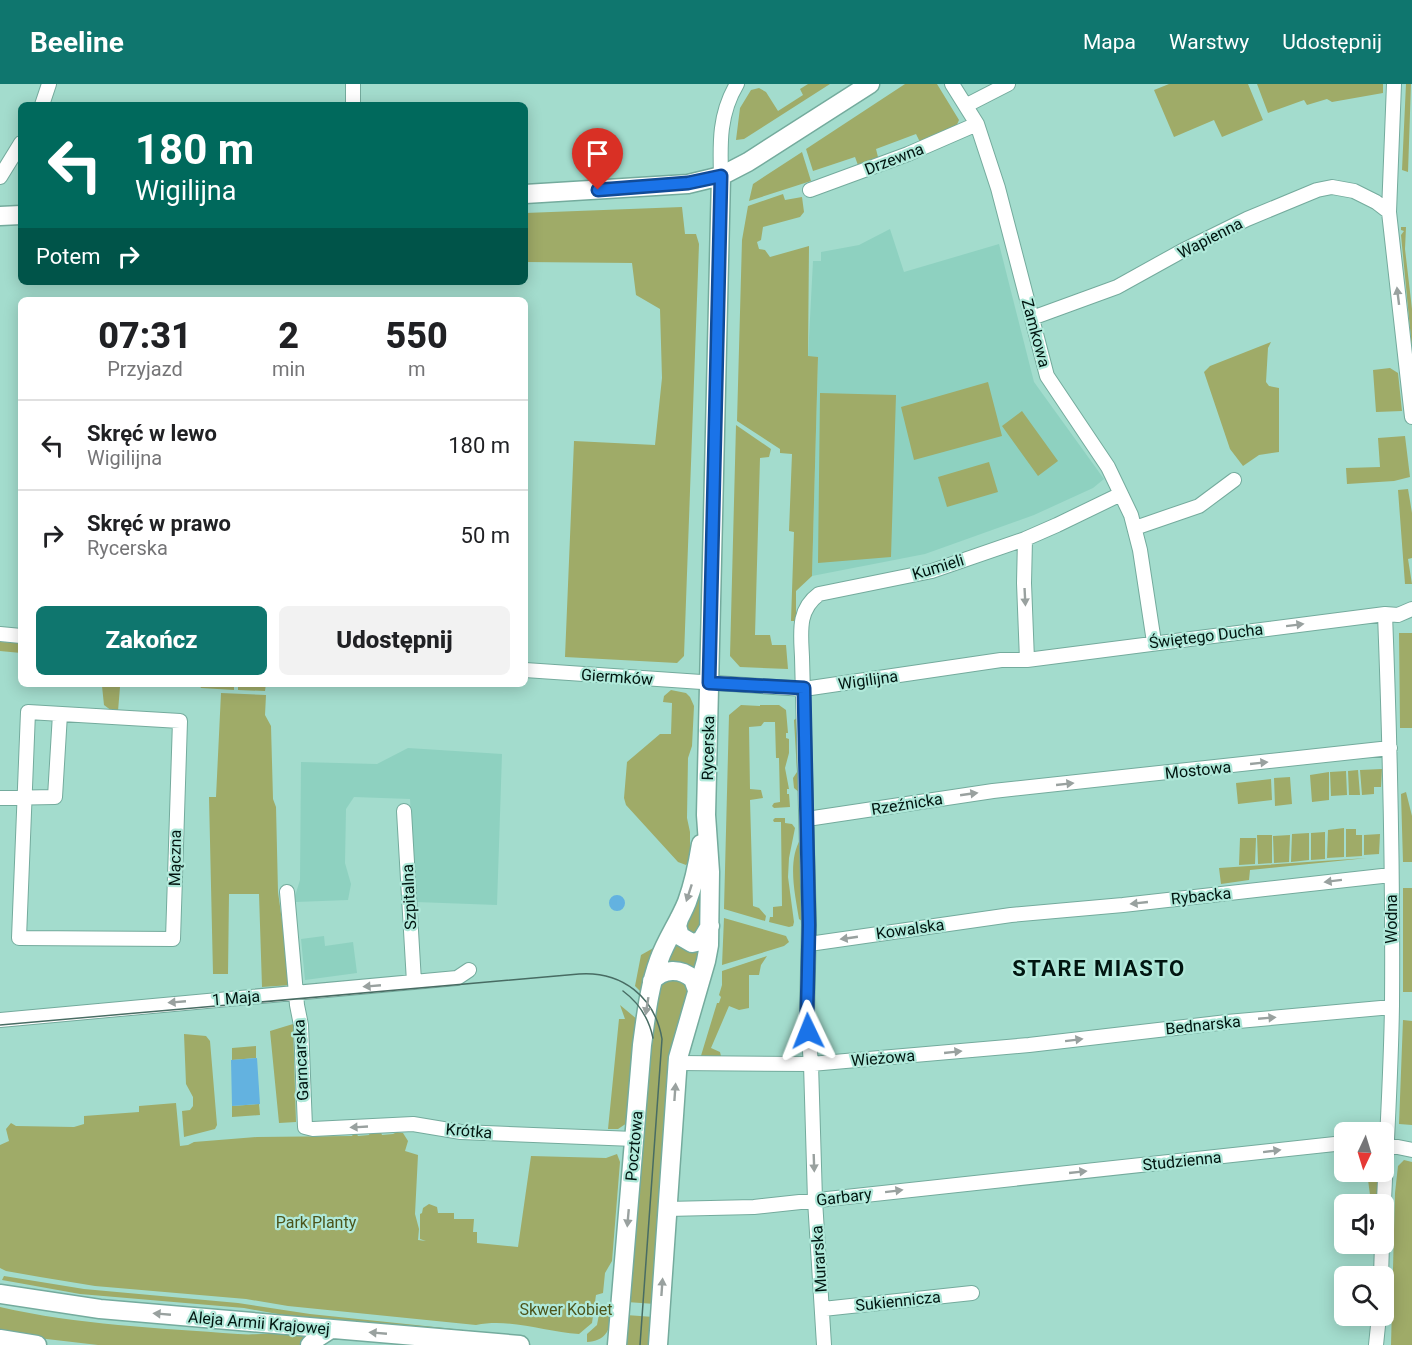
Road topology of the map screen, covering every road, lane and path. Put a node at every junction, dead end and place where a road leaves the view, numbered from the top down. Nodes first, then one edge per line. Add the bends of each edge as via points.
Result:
1 (49, 84) edge
2 (353, 84) edge
3 (737, 84) edge
4 (870, 84) edge
5 (952, 84) edge
6 (1008, 84) edge
7 (1394, 84) edge
8 (43, 102) edge
9 (353, 102) edge
10 (967, 105) junction
11 (977, 124) junction
12 (18, 147) edge
13 (721, 176) junction
14 (0, 177) edge
15 (810, 190) dead end
16 (528, 194) edge
17 (1389, 212) junction
18 (18, 215) edge
19 (0, 216) edge
20 (1032, 318) junction
21 (1412, 417) edge
22 (1234, 480) dead end
23 (1121, 494) junction
24 (1135, 528) junction
25 (1025, 539) junction
26 (1412, 609) edge
27 (1384, 614) junction
28 (0, 634) edge
29 (18, 636) edge
30 (1154, 642) junction
31 (1027, 660) junction
32 (528, 670) edge
33 (709, 683) junction
34 (804, 688) junction
35 (60, 714) junction
36 (1390, 748) junction
37 (1007, 790) joint
38 (0, 798) edge
39 (24, 798) junction
40 (404, 812) dead end
41 (706, 815) junction
42 (807, 819) junction
43 (1391, 875) junction
44 (287, 892) dead end
45 (1011, 915) joint
46 (679, 919) junction
47 (710, 926) junction
48 (809, 944) junction
49 (663, 950) joint
50 (469, 970) dead end
51 (652, 981) junction
52 (414, 982) junction
53 (697, 990) junction
54 (297, 993) junction
55 (1392, 1007) junction
56 (0, 1020) edge
57 (1016, 1047) joint
58 (678, 1063) junction
59 (811, 1064) junction
60 (1387, 1122) edge
61 (305, 1127) joint
62 (634, 1139) junction
63 (1334, 1144) edge
64 (1394, 1147) edge
65 (1412, 1150) edge
66 (1020, 1178) joint
67 (815, 1200) junction
68 (667, 1209) junction
69 (972, 1293) dead end
70 (0, 1294) edge
71 (823, 1309) junction
72 (1378, 1326) edge
73 (331, 1329) junction
74 (0, 1339) edge
75 (37, 1345) edge
76 (310, 1345) edge
77 (520, 1345) edge
78 (617, 1345) edge
79 (658, 1345) edge
80 (824, 1345) edge
81 (1376, 1345) edge

1 - 8 street
2 - 9 street
3 - 13 street via 722,121
4 - 13 main road
5 - 10 street, Zamkowa
6 - 10 street
7 - 17 street
10 - 11 street, Zamkowa
11 - 15 street, Drzewna
11 - 20 street, Zamkowa
12 - 14 street
13 - 16 main road via 688,183
13 - 33 main road, Rycerska
17 - 20 street, Wapienna via 1354,191 1332,187 1317,190 1247,219 1117,287
21 -> 17 street
18 - 19 main road
20 - 23 street, Zamkowa via 1047,376 1108,467
22 - 24 street via 1199,506
23 - 24 street, Zamkowa
23 - 25 street, Kumieli
24 - 30 street, Zamkowa
25 -> 31 street
25 - 34 street, Kumieli via 932,571 819,594 812,599 801,622
26 - 27 street, Świętego Ducha via 1398,615
30 -> 27 street, Świętego Ducha
27 - 36 street, Wodna
28 - 29 street
30 - 31 street, Świętego Ducha
31 - 34 street, Wigilijna via 1001,660
32 - 33 street, Giermków
33 - 34 street, Wigilijna
33 - 41 main road, Rycerska
34 - 42 street, Kumieli
35 - 39 street via 55,797
35 - 39 street, Mączna via 28,712
35 - 39 street, Mączna via 180,721 173,939 19,938
37 -> 36 street, Mostowa
36 - 43 street, Wodna
42 -> 37 street, Rzeźnicka
38 - 39 street
40 - 52 street, Szpitalna
41 -> 46 main road, Rycerska via 698,865
41 - 47 main road, Rycerska
42 - 48 street, Murarska
43 -> 45 street, Rybacka
43 - 55 street, Wodna
44 - 54 street, Garncarska
45 -> 48 street, Kowalska
46 - 47 main road via 680,936 692,943 701,941
46 - 49 main road, Rycerska
47 - 53 main road, Rycerska via 706,961
48 - 59 street, Murarska via 807,1014
49 - 51 main road, Pocztowa
50 - 52 street, 1 Maja via 457,978
51 - 53 main road via 664,971 679,971 693,979
51 -> 62 main road, Pocztowa
52 -> 54 street, 1 Maja
53 - 58 main road
54 -> 56 street, 1 Maja
54 - 61 street, Garncarska
57 -> 55 street, Bednarska
55 - 60 street, Wodna
59 -> 57 street, Wieżowa
58 - 59 street, Wieżowa
68 -> 58 main road
59 -> 67 street, Murarska
62 -> 61 street, Krótka via 461,1132 414,1124 313,1130
62 -> 78 main road, Pocztowa
66 -> 63 street, Studzienna
64 - 65 street
67 -> 66 street, Garbary
67 - 68 street, Garbary via 754,1207
67 - 71 street, Murarska
79 -> 68 main road
69 - 71 street, Sukiennicza
73 -> 70 main road, Aleja Armii Krajowej via 100,1309
71 - 80 street, Murarska
72 - 81 street
73 - 76 main road
77 -> 73 main road, Aleja Armii Krajowej
74 - 75 main road

